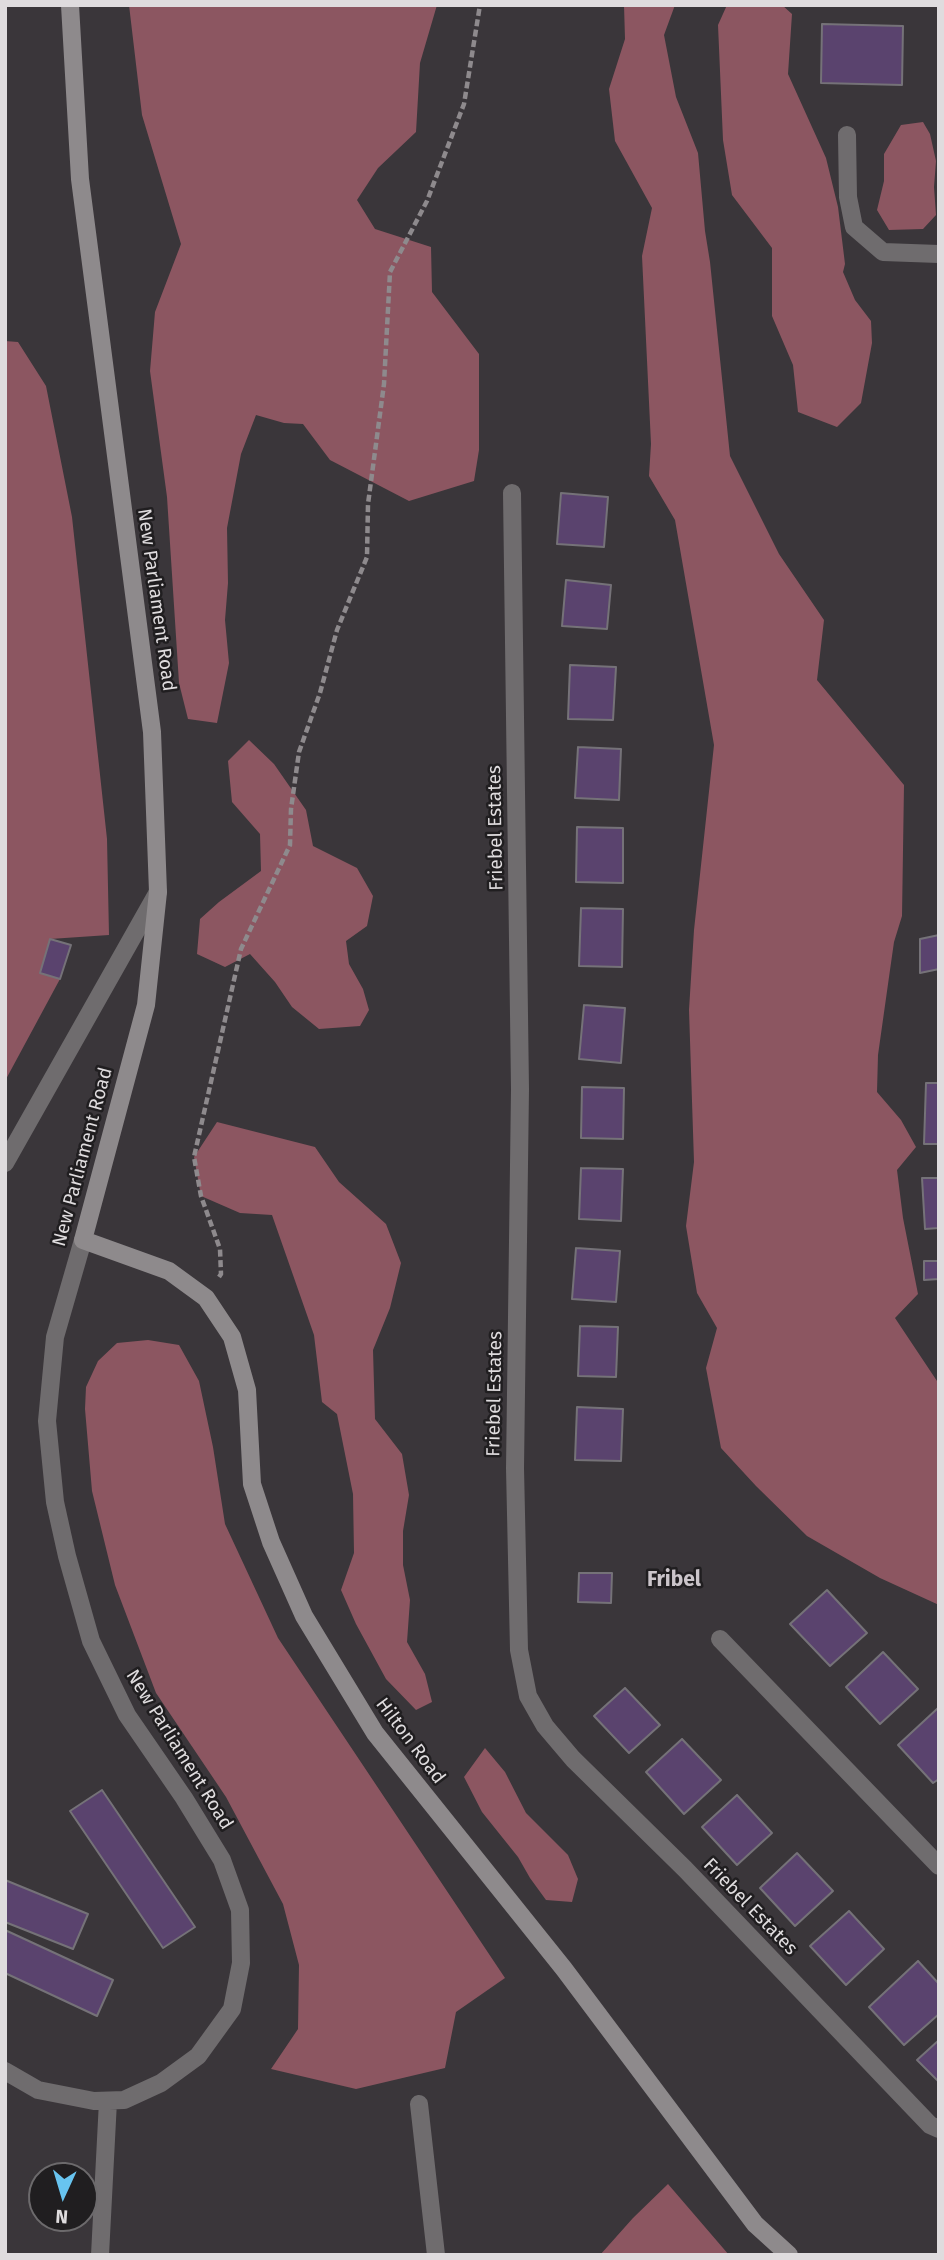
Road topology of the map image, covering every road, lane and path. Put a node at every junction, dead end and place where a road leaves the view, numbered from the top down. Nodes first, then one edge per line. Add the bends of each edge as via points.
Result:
1 (70, 5) edge
2 (480, 5) edge
3 (847, 135) dead end
4 (939, 254) edge
5 (512, 493) dead end
6 (158, 892) junction
7 (5, 1163) edge
8 (83, 1240) junction
9 (206, 1298) junction
10 (720, 1639) dead end
11 (939, 1866) edge
12 (5, 2071) edge
13 (108, 2101) junction
14 (419, 2104) dead end
15 (939, 2129) edge
16 (100, 2255) edge
17 (436, 2255) edge
18 (789, 2255) edge

1 - 6 street, New Parliament Road via 80,179 152,733
2 - 9 path via 464,104 427,201 390,272 384,384 368,504 368,557 337,630 299,752 290,845 241,949 194,1157 201,1196 220,1249 221,1274
3 - 4 street via 848,197 854,227 883,252
5 - 15 street, Friebel Estates via 520,1089 514,1468 519,1650 528,1696 545,1726 573,1759 930,2125
6 - 7 street
6 - 8 street, New Parliament Road via 146,1005
8 - 9 street, Hilton Road via 169,1271
8 - 13 street, New Parliament Road via 55,1337 47,1421 55,1502 67,1556 91,1641 127,1715 222,1860 240,1910 241,1936 232,2009 198,2056 161,2083 124,2100
9 - 18 street, Hilton Road via 232,1337 247,1390 252,1484 271,1542 304,1616 375,1733 564,1969 755,2224
10 - 11 street
12 - 13 street, New Parliament Road via 38,2090
13 - 16 street
14 - 17 street

